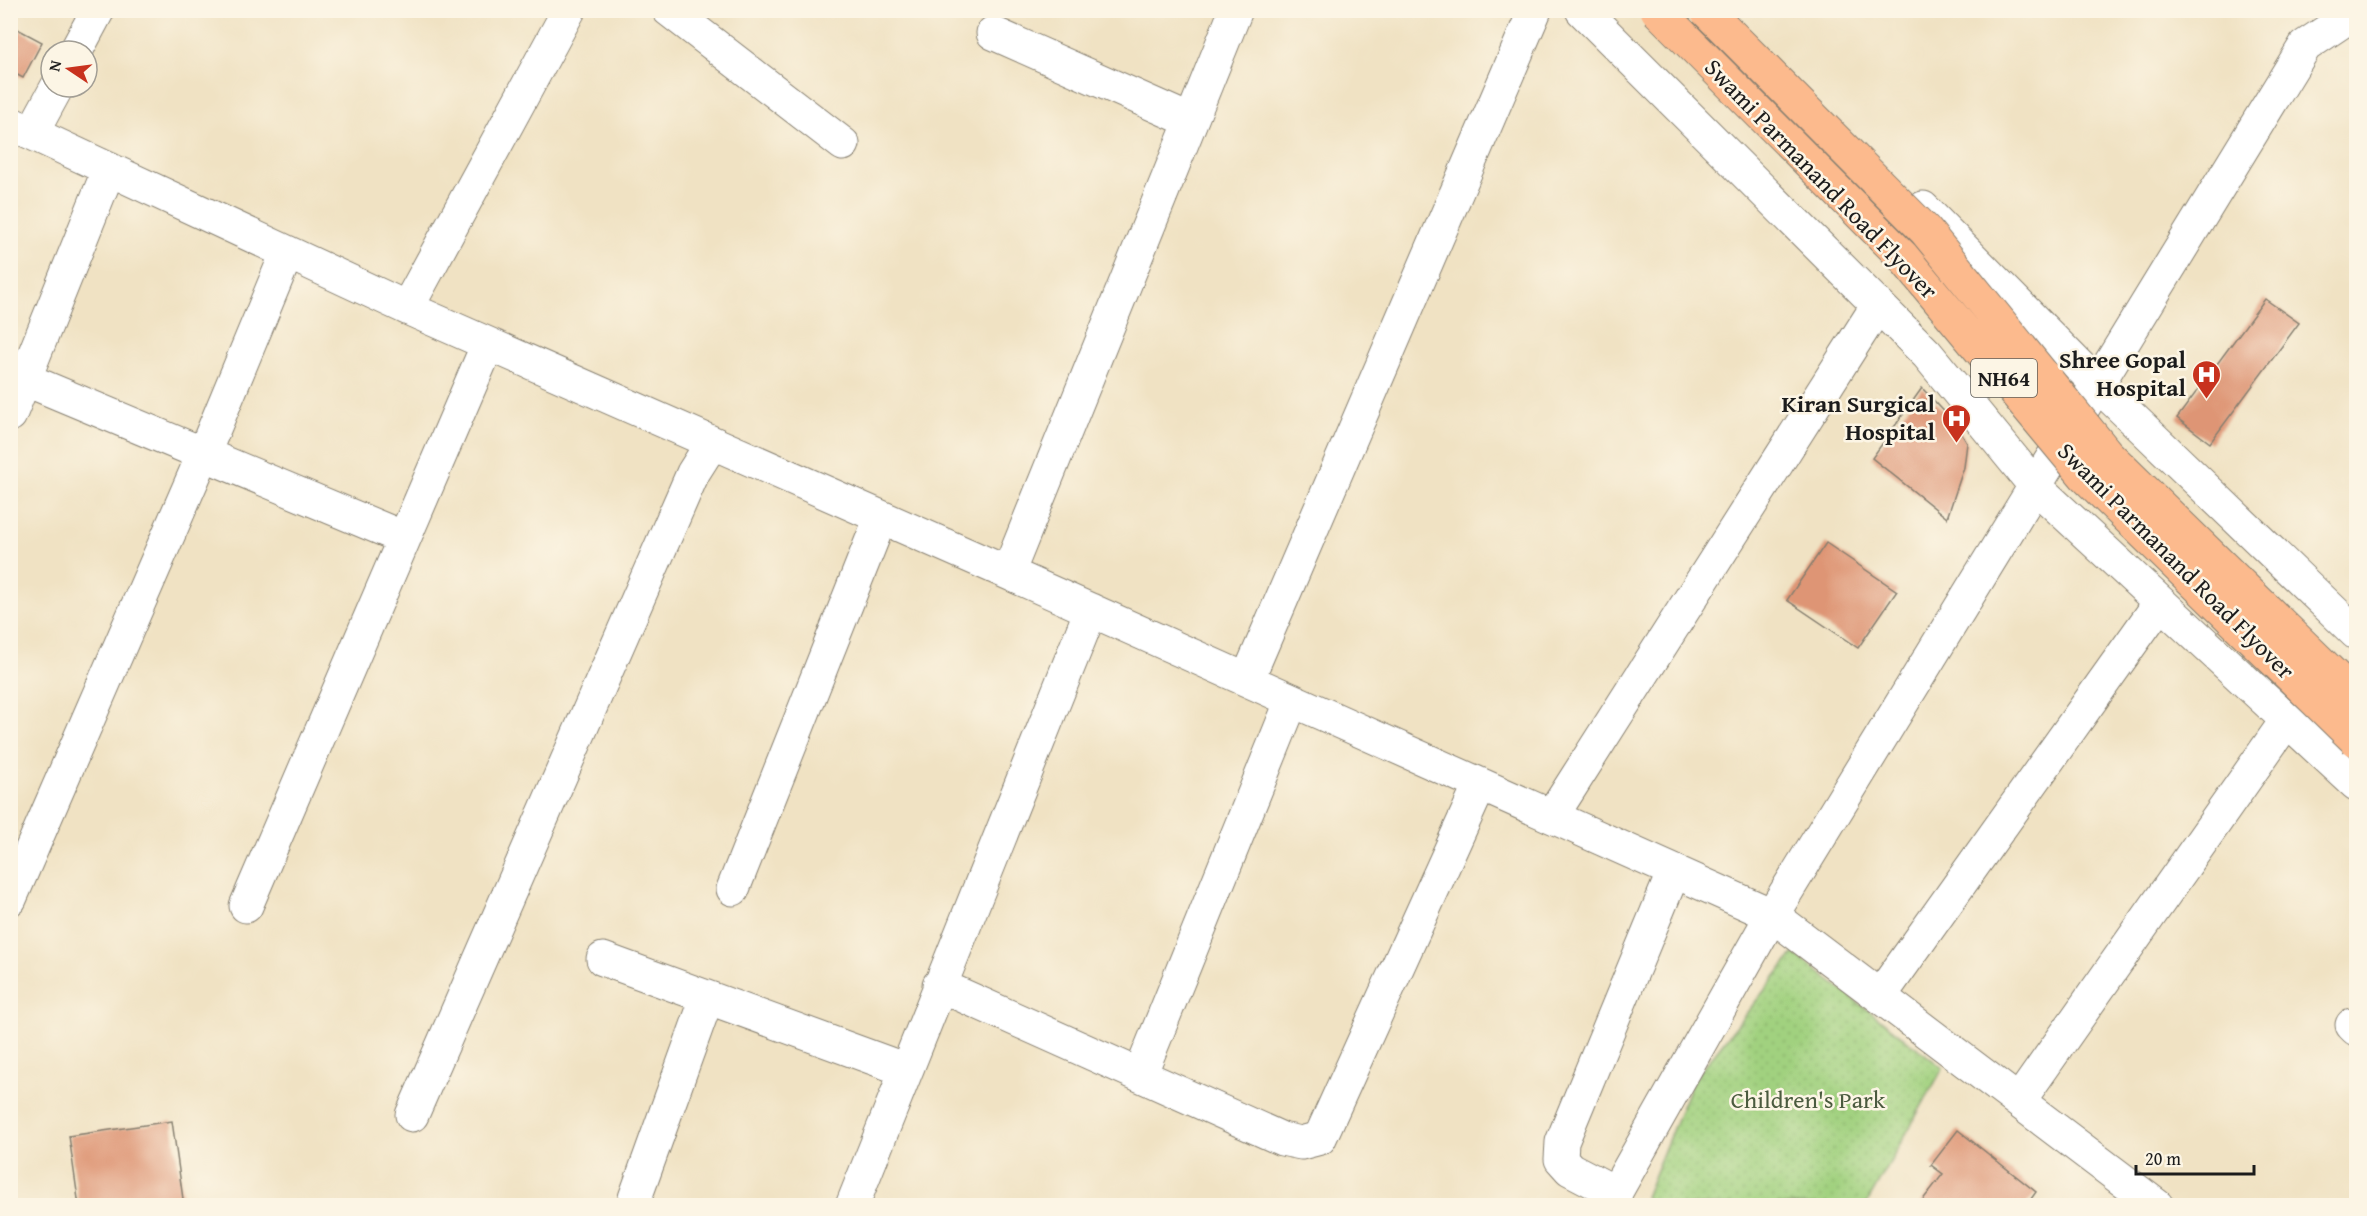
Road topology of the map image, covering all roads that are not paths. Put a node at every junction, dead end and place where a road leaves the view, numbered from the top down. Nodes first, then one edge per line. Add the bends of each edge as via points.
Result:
1 (98, 10) edge
2 (569, 10) edge
3 (669, 10) edge
4 (1236, 10) edge
5 (1535, 10) edge
6 (1582, 10) edge
7 (1657, 10) edge
8 (1706, 10) edge
9 (1728, 10) edge
10 (2345, 16) edge
11 (993, 33) dead end
12 (82, 39) edge
13 (46, 99) edge
14 (1191, 121) junction
15 (21, 128) edge
16 (843, 144) dead end
17 (109, 169) junction
18 (287, 253) junction
19 (1878, 306) junction
20 (406, 308) junction
21 (488, 344) junction
22 (18, 376) edge
23 (2098, 385) junction
24 (10, 415) edge
25 (712, 443) junction
26 (204, 453) junction
27 (2036, 487) junction
28 (881, 517) junction
29 (404, 538) junction
30 (1008, 573) junction
31 (2160, 603) junction
32 (1091, 610) junction
33 (2356, 633) edge
34 (1247, 680) junction
35 (2356, 697) edge
36 (1292, 700) junction
37 (2288, 720) junction
38 (2356, 740) edge
39 (2356, 784) edge
40 (1480, 785) junction
41 (1552, 816) junction
42 (1674, 871) junction
43 (733, 889) dead end
44 (10, 899) edge
45 (246, 906) dead end
46 (1772, 915) junction
47 (603, 959) dead end
48 (939, 985) junction
49 (1880, 996) junction
50 (707, 998) junction
51 (906, 1070) junction
52 (1140, 1075) junction
53 (2019, 1101) junction
54 (412, 1115) dead end
55 (635, 1198) dead end
56 (1612, 1199) edge
57 (852, 1206) edge
58 (2157, 1206) edge

1 - 12 street
2 - 20 street
3 - 16 street
4 - 14 street
5 - 34 street
6 - 19 street
7 - 38 highway, Swami Parmanand Road Flyover / NH64, bridge via 1903,257 2085,476
8 - 35 highway, Swami Parmanand Road Flyover / NH64, bridge via 1925,230 2107,454
9 - 23 street
10 - 23 street via 2305,46
11 - 14 street
13 - 15 street
14 - 30 street
15 - 17 street
17 - 18 street
17 - 22 street
18 - 20 street
18 - 26 street
19 - 27 street via 1927,354
19 - 41 street
20 - 21 street
21 - 25 street
21 - 29 street
22 - 24 street
22 - 26 street
23 - 27 street
23 - 33 street
25 - 28 street
25 - 54 street via 693,473
26 - 29 street
26 - 44 street
27 - 31 street
27 - 46 street
28 - 30 street
28 - 43 street
29 - 45 street
30 - 32 street
31 - 37 street
31 - 49 street
32 - 34 street
32 - 48 street
34 - 36 street
36 - 40 street
36 - 52 street
37 - 39 street
37 - 53 street
40 - 41 street
40 - 52 street via 1320,1138 1301,1143 1282,1139
41 - 42 street
42 - 46 street
42 - 56 street via 1562,1142 1561,1159
46 - 49 street
46 - 56 street
47 - 50 street
48 - 51 street
48 - 52 street
49 - 53 street
50 - 51 street
50 - 55 street
51 - 57 street
53 - 58 street

